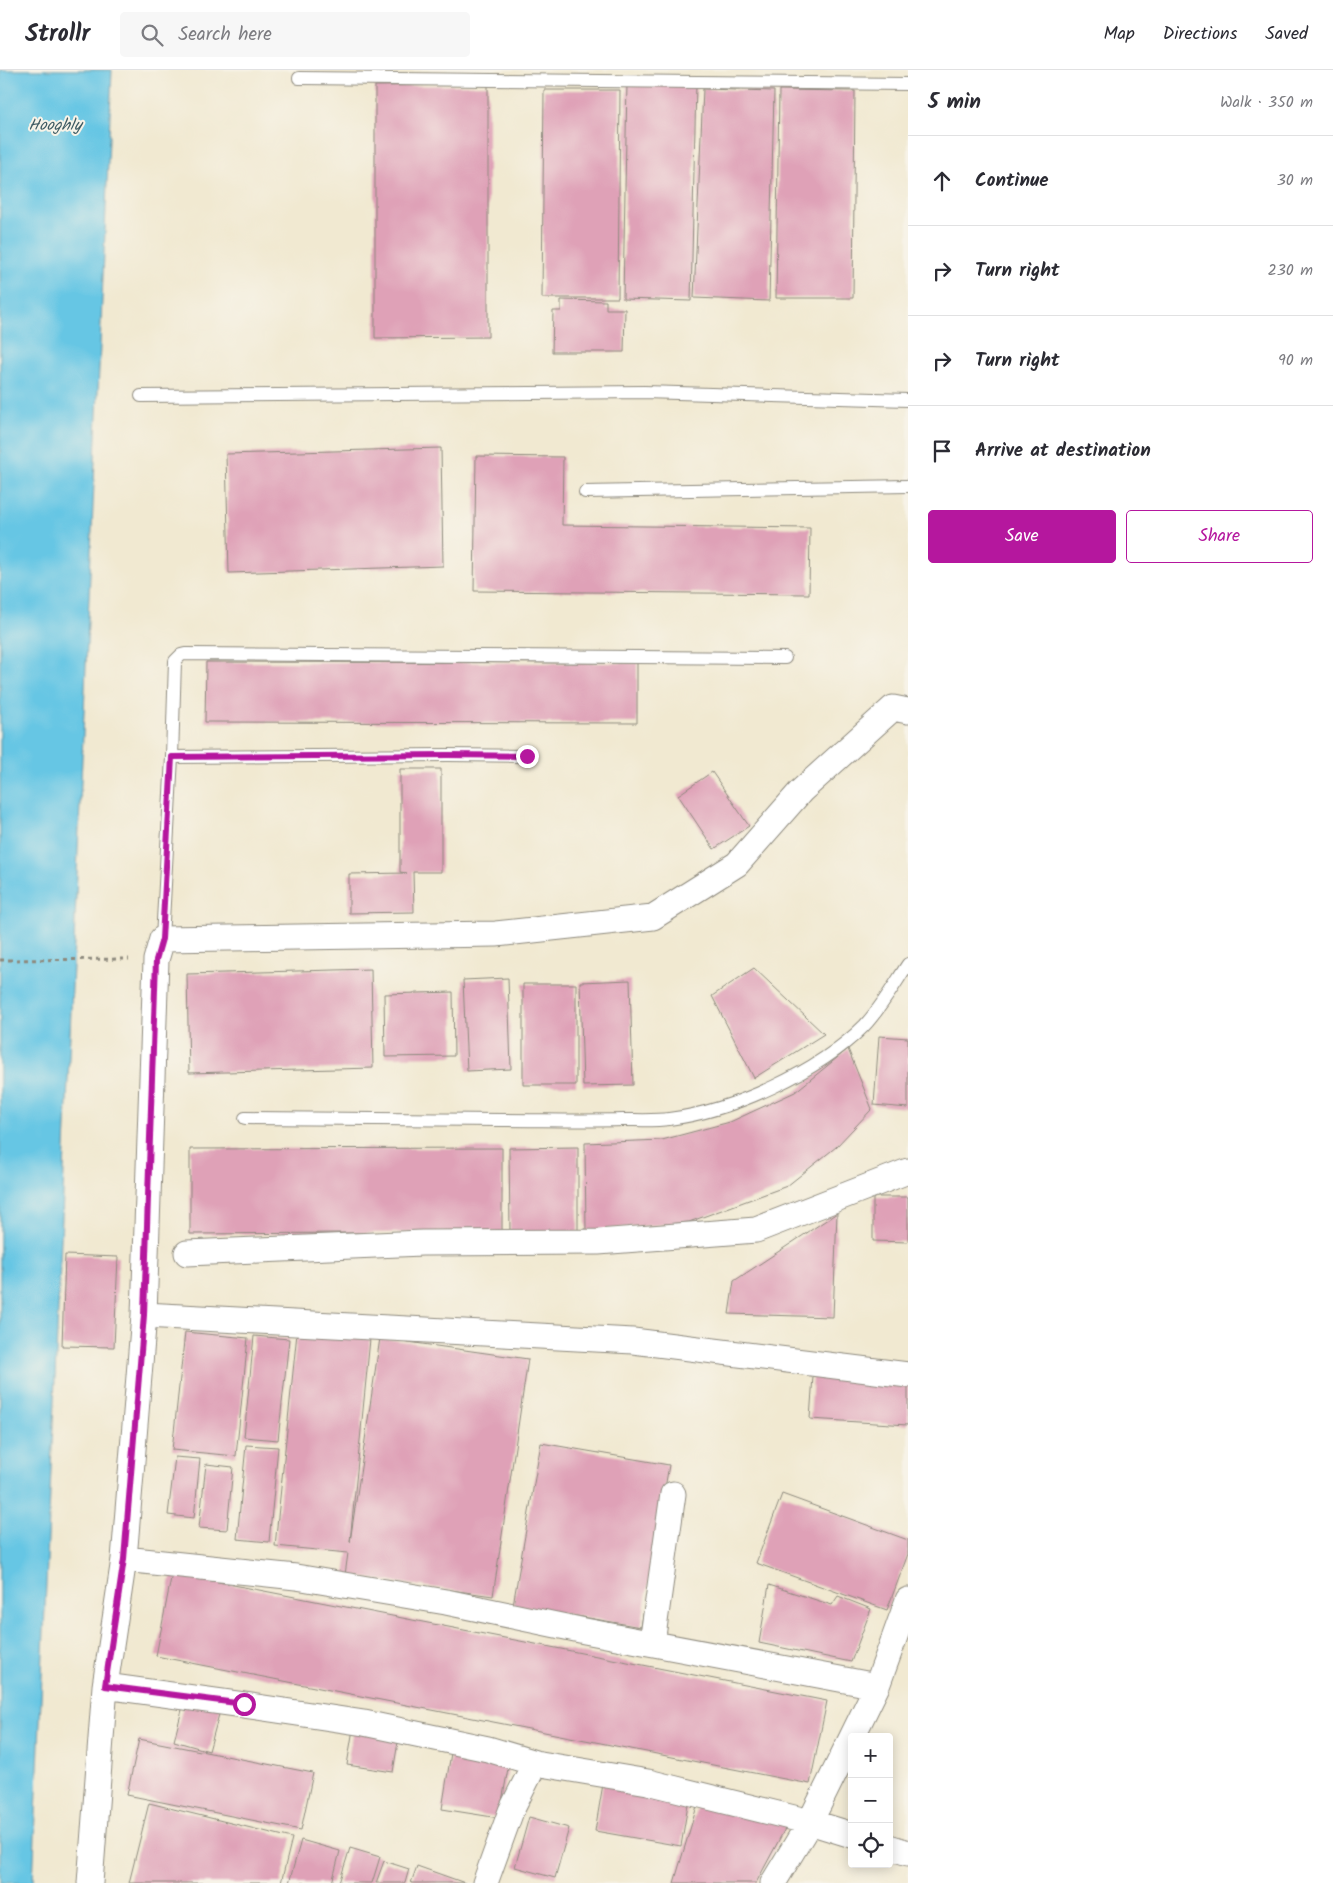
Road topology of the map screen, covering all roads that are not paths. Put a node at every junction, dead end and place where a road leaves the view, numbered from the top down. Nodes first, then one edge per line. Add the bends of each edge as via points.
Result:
1 (299, 78) dead end
2 (908, 84) edge
3 (140, 396) dead end
4 (908, 400) edge
5 (908, 486) edge
6 (585, 492) dead end
7 (785, 658) dead end
8 (908, 711) edge
9 (527, 756) dead end
10 (172, 757) junction
11 (159, 950) junction
12 (908, 964) edge
13 (245, 1118) dead end
14 (908, 1170) edge
15 (187, 1253) dead end
16 (144, 1315) junction
17 (908, 1375) edge
18 (673, 1494) dead end
19 (124, 1559) junction
20 (908, 1600) edge
21 (652, 1643) junction
22 (105, 1686) junction
23 (877, 1686) junction
24 (854, 1733) edge
25 (848, 1745) edge
26 (535, 1763) junction
27 (810, 1822) junction
28 (848, 1834) edge
29 (893, 1848) edge
30 (908, 1853) edge
31 (90, 1883) edge
32 (485, 1883) edge
33 (773, 1883) edge

1 - 2 lane
3 - 4 lane via 644,392
5 - 6 lane
7 - 10 lane via 185,654 175,661
8 - 11 street via 893,708 808,784 738,864 653,917 496,934
9 - 10 lane
10 - 11 lane
11 - 16 street
12 - 13 lane via 864,1025 848,1041 800,1074 774,1087 704,1112 669,1119 601,1121
14 - 15 street via 756,1230 598,1242 422,1243
16 - 17 street via 633,1340
16 - 19 street
18 - 21 street
19 - 21 street via 296,1577 446,1602
19 - 22 street
20 - 23 street
21 - 23 street
22 - 26 street via 364,1723 488,1749
22 - 31 street
23 - 24 street
25 - 27 street
26 - 27 street via 648,1782
26 - 32 street via 511,1811
27 - 28 street
27 - 33 street
29 - 30 street

